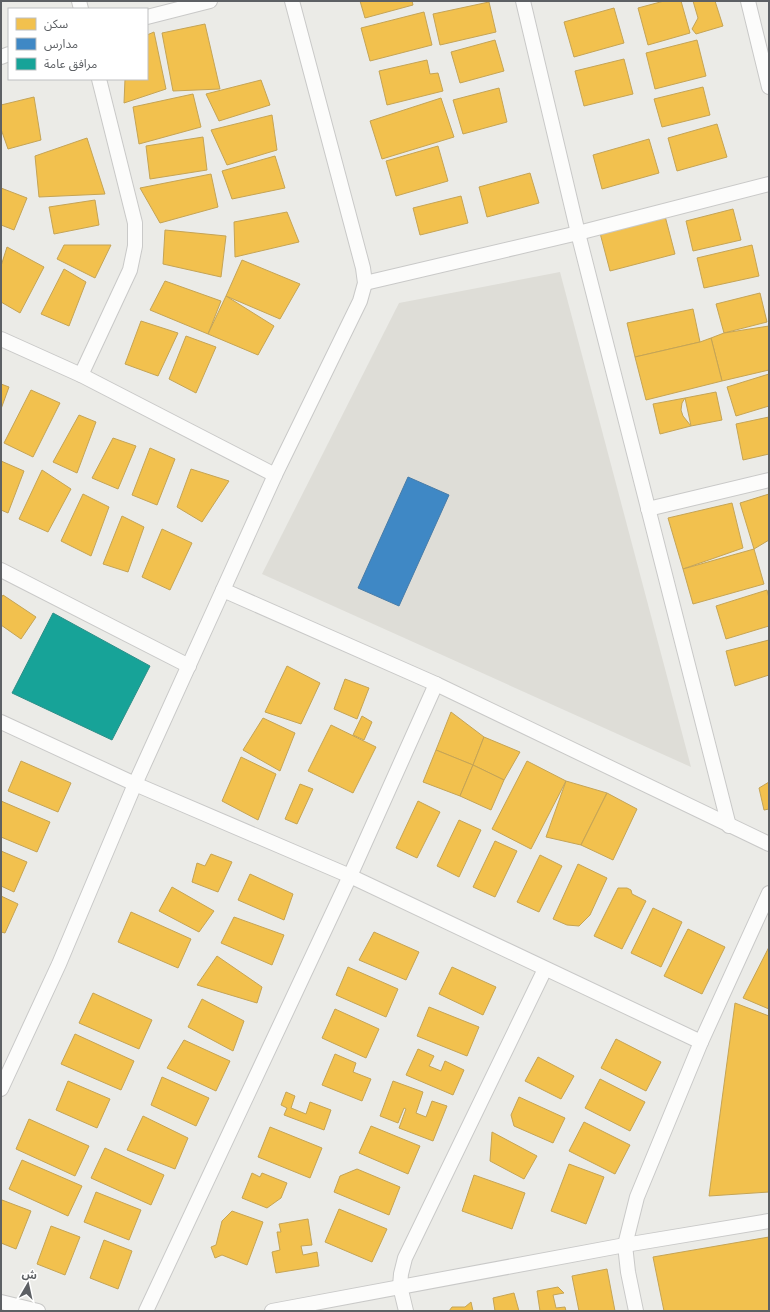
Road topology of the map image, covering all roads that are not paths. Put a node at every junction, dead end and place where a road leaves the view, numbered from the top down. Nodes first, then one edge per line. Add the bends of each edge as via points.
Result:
1 (210, 1) edge
2 (292, 1) edge
3 (523, 1) edge
4 (748, 1) edge
5 (148, 17) edge
6 (99, 80) edge
7 (769, 87) edge
8 (769, 184) edge
9 (578, 233) junction
10 (365, 283) junction
11 (1, 339) edge
12 (81, 375) junction
13 (275, 475) junction
14 (769, 480) edge
15 (648, 509) junction
16 (1, 570) edge
17 (223, 590) junction
18 (189, 666) junction
19 (436, 684) junction
20 (1, 722) edge
21 (135, 784) junction
22 (728, 826) junction
23 (769, 844) edge
24 (350, 876) junction
25 (769, 893) edge
26 (545, 969) junction
27 (701, 1042) junction
28 (1, 1089) edge
29 (769, 1221) edge
30 (625, 1245) junction
31 (400, 1286) junction
32 (1, 1302) edge
33 (38, 1311) edge
34 (146, 1311) edge
35 (272, 1311) edge
36 (406, 1311) edge
37 (636, 1311) edge

1 - 5 street
2 - 10 street
3 - 9 street
4 - 7 street
6 - 12 street via 135,223 135,246 130,270
8 - 9 street
9 - 10 street
9 - 15 street
10 - 13 street via 360,302
11 - 12 street
12 - 13 street
13 - 17 street
14 - 15 street
15 - 22 street
16 - 18 street
17 - 18 street
17 - 19 street
18 - 21 street
19 - 22 street
19 - 24 street
20 - 21 street
21 - 24 street
21 - 28 street via 59,964
22 - 23 street
24 - 26 street
24 - 34 street
25 - 27 street
26 - 27 street
26 - 31 street via 405,1258
27 - 30 street via 637,1197
29 - 30 street
30 - 31 street
30 - 37 street
31 - 35 street
31 - 36 street
32 - 33 street

